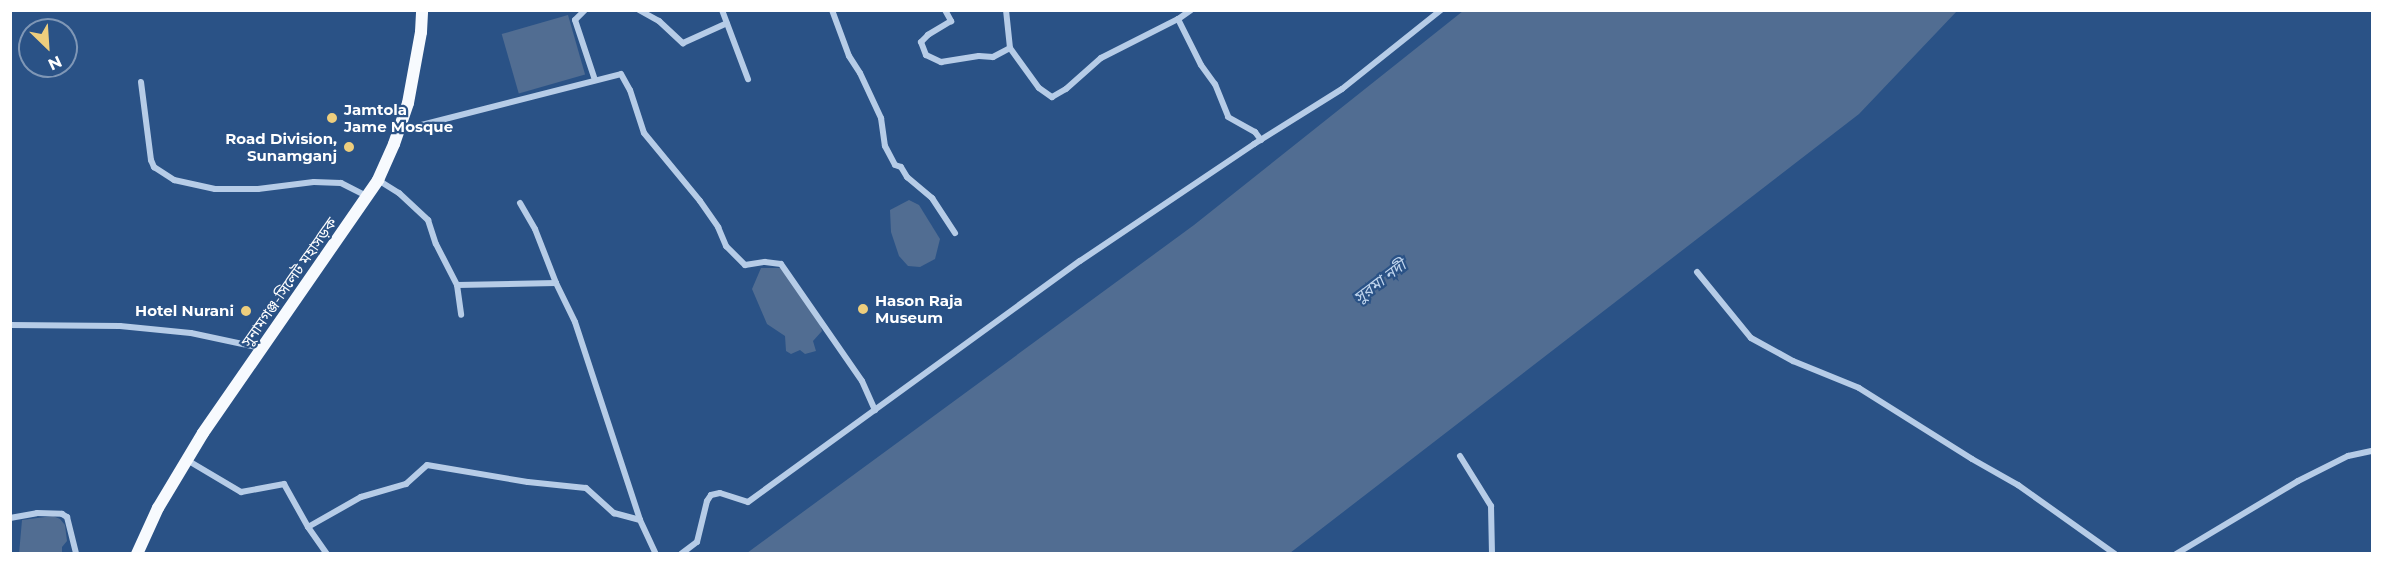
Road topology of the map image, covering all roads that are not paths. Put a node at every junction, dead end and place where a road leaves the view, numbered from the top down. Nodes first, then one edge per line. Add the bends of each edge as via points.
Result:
1 (422, 10) edge
2 (585, 10) edge
3 (639, 10) edge
4 (722, 10) edge
5 (832, 10) edge
6 (945, 10) edge
7 (1006, 10) edge
8 (1191, 10) edge
9 (1437, 12) edge
10 (1178, 19) junction
11 (727, 23) junction
12 (1010, 48) junction
13 (748, 79) dead end
14 (595, 80) junction
15 (141, 82) dead end
16 (398, 131) junction
17 (1261, 140) junction
18 (378, 180) junction
19 (368, 197) junction
20 (520, 203) dead end
21 (955, 233) dead end
22 (1697, 272) dead end
23 (556, 283) junction
24 (457, 285) junction
25 (461, 315) dead end
26 (10, 325) edge
27 (262, 348) junction
28 (875, 410) junction
29 (2373, 451) edge
30 (1460, 456) dead end
31 (187, 460) junction
32 (10, 518) edge
33 (640, 520) junction
34 (308, 527) junction
35 (76, 554) edge
36 (137, 554) edge
37 (327, 554) edge
38 (656, 554) edge
39 (681, 554) edge
40 (1492, 554) edge
41 (2115, 554) edge
42 (2176, 554) edge

1 - 16 main road, সুনামগঞ্জ-সিলেট মহাসড়ক via 408,103
2 - 14 street via 575,20
3 - 11 street via 683,43
4 - 11 street
5 - 21 street via 849,56 881,118 885,146 895,165 932,198
6 - 12 street via 951,21 921,42 926,55 941,62 993,57
7 - 12 street
8 - 10 street
9 - 17 street via 1342,89
10 - 12 street via 1101,58 1052,97 1039,88
10 - 17 street via 1215,84 1228,117 1255,132
11 - 13 street
14 - 16 street
14 - 28 street via 621,74 644,133 700,201 726,246 745,265 781,264 862,381
15 - 19 street via 151,160 154,168 174,180 215,189 341,183
16 - 18 main road, সুনামগঞ্জ-সিলেট মহাসড়ক
17 - 28 street via 1080,261
18 - 19 main road, সুনামগঞ্জ-সিলেট মহাসড়ক
18 - 24 street via 428,220
19 - 27 main road, সুনামগঞ্জ-সিলেট মহাসড়ক
20 - 23 street
22 - 41 street via 1751,338 1793,361 1859,388 2018,485
23 - 24 street
23 - 33 street via 575,322
24 - 25 street
26 - 27 street via 120,326 191,333
27 - 31 main road, সুনামগঞ্জ-সিলেট মহাসড়ক
28 - 39 street via 748,502 720,493 711,495 697,542
29 - 42 street via 2348,456 2298,481
30 - 40 street via 1491,506
31 - 34 street via 241,492 284,484
31 - 36 main road, সুনামগঞ্জ-সিলেট মহাসড়ক via 158,508
32 - 35 street via 62,514 67,517
33 - 34 street via 614,513 586,488 426,465 406,484 361,497
33 - 38 street
34 - 37 street

